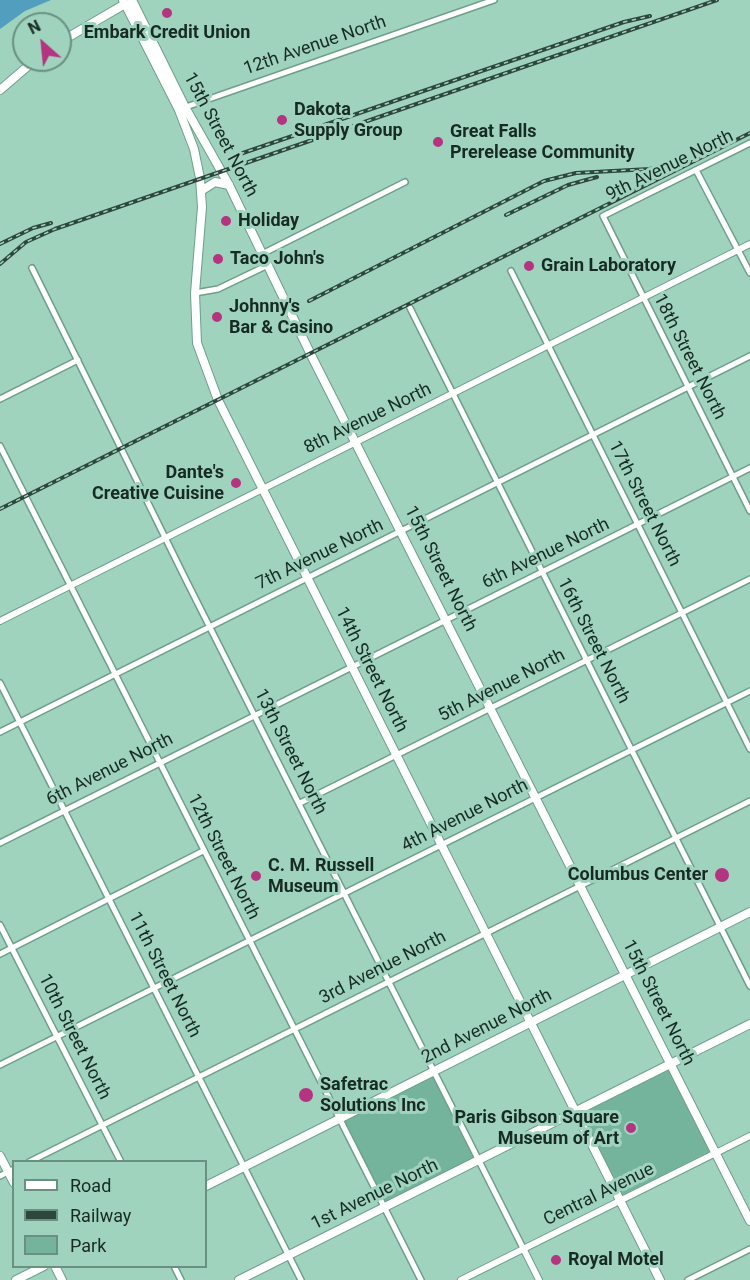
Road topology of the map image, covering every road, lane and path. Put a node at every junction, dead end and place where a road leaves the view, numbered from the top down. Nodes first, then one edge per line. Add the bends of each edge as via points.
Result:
1 (494, 0) edge
2 (129, 1) edge
3 (72, 35) edge
4 (21, 72) edge
5 (0, 90) edge
6 (182, 109) junction
7 (187, 129) joint
8 (750, 142) edge
9 (696, 170) junction
10 (405, 182) dead end
11 (229, 185) junction
12 (201, 191) junction
13 (603, 216) joint
14 (750, 244) edge
15 (738, 250) junction
16 (262, 254) junction
17 (268, 265) junction
18 (32, 268) dead end
19 (511, 271) dead end
20 (750, 273) edge
21 (195, 293) junction
22 (642, 299) junction
23 (410, 308) dead end
24 (547, 346) junction
25 (750, 356) edge
26 (78, 360) junction
27 (687, 388) junction
28 (452, 394) junction
29 (0, 399) edge
30 (593, 436) junction
31 (357, 442) junction
32 (0, 446) edge
33 (750, 468) edge
34 (732, 477) junction
35 (498, 484) junction
36 (262, 488) junction
37 (750, 511) edge
38 (637, 525) junction
39 (402, 531) junction
40 (165, 537) junction
41 (542, 573) junction
42 (307, 578) junction
43 (750, 579) edge
44 (70, 586) junction
45 (682, 613) junction
46 (447, 620) junction
47 (0, 621) edge
48 (210, 627) junction
49 (586, 660) junction
50 (352, 667) junction
51 (114, 674) junction
52 (0, 683) edge
53 (750, 691) edge
54 (727, 702) junction
55 (492, 708) junction
56 (255, 714) junction
57 (20, 722) junction
58 (0, 732) edge
59 (630, 749) junction
60 (750, 749) edge
61 (395, 756) junction
62 (159, 763) junction
63 (536, 797) junction
64 (750, 801) edge
65 (300, 803) junction
66 (64, 810) junction
67 (676, 838) junction
68 (0, 843) edge
69 (441, 845) junction
70 (203, 851) junction
71 (581, 886) junction
72 (345, 893) junction
73 (109, 898) junction
74 (750, 912) edge
75 (0, 926) edge
76 (720, 927) junction
77 (486, 934) junction
78 (249, 940) junction
79 (11, 948) junction
80 (0, 954) edge
81 (625, 974) junction
82 (390, 981) junction
83 (750, 986) edge
84 (153, 988) junction
85 (530, 1022) junction
86 (750, 1024) edge
87 (296, 1029) junction
88 (57, 1036) junction
89 (670, 1064) junction
90 (0, 1065) edge
91 (435, 1070) junction
92 (198, 1076) junction
93 (575, 1113) junction
94 (339, 1119) junction
95 (102, 1125) junction
96 (750, 1136) edge
97 (716, 1154) junction
98 (0, 1156) edge
99 (31, 1160) edge
100 (120, 1160) edge
101 (480, 1161) junction
102 (243, 1167) junction
103 (7, 1172) edge
104 (207, 1185) edge
105 (619, 1201) junction
106 (384, 1207) junction
107 (750, 1221) edge
108 (523, 1248) junction
109 (750, 1249) edge
110 (289, 1255) junction
111 (40, 1268) edge
112 (16, 1280) edge
113 (239, 1280) edge
114 (301, 1280) edge
115 (421, 1280) edge
116 (461, 1280) edge
117 (539, 1280) edge
118 (660, 1280) edge
119 (688, 1280) edge

1 - 6 street, 12th Avenue North
2 - 3 main road
2 - 6 main road, 15th Street North
4 - 5 main road
6 - 7 main road, 15th Street North
6 - 11 main road, 15th Street North
7 - 12 main road, 14th Street North
8 - 9 street, 9th Avenue North
9 - 13 street, 9th Avenue North
9 - 15 street
10 - 16 street
11 - 12 main road via 215,182
11 - 16 main road, 15th Street North
12 - 21 main road, 14th Street North
13 - 22 street, 18th Street North
14 - 15 street, 8th Avenue North
15 - 20 street
15 - 22 street, 8th Avenue North
16 - 17 main road, 15th Street North
17 - 21 street via 218,289
17 - 31 main road, 15th Street North
18 - 26 street, 13th Street North
19 - 24 street, 17th Street North
21 - 36 main road, 14th Street North via 197,343 202,362
22 - 24 street, 8th Avenue North
22 - 27 street, 18th Street North
23 - 28 street, 16th Street North
24 - 28 street, 8th Avenue North
24 - 30 street, 17th Street North
25 - 27 street, 7th Avenue North
26 - 29 street
26 - 40 street, 13th Street North
27 - 30 street, 7th Avenue North
27 - 34 street, 18th Street North
28 - 31 street, 8th Avenue North
28 - 35 street, 16th Street North
30 - 35 street, 7th Avenue North
30 - 38 street, 17th Street North
31 - 36 street, 8th Avenue North
31 - 39 main road, 15th Street North
32 - 44 street, 12th Street North
33 - 34 street, 6th Avenue North
34 - 37 street, 18th Street North
34 - 38 street, 6th Avenue North
35 - 39 street, 7th Avenue North
35 - 41 street, 16th Street North
36 - 40 street, 8th Avenue North
36 - 42 main road, 14th Street North
38 - 41 street, 6th Avenue North
38 - 45 street, 17th Street North
39 - 42 street, 7th Avenue North
39 - 46 main road, 15th Street North
40 - 44 street, 8th Avenue North
40 - 48 street, 13th Street North
41 - 46 street, 6th Avenue North
41 - 49 street, 16th Street North
42 - 48 street, 7th Avenue North
42 - 50 main road, 14th Street North
43 - 45 street, 5th Avenue North
44 - 47 street, 8th Avenue North
44 - 51 street, 12th Street North
45 - 49 street, 5th Avenue North
45 - 54 street, 17th Street North
46 - 50 street, 6th Avenue North
46 - 55 main road, 15th Street North
48 - 51 street, 7th Avenue North
48 - 56 street, 13th Street North
49 - 55 street, 5th Avenue North
49 - 59 street, 16th Street North
50 - 56 street, 6th Avenue North
50 - 61 main road, 14th Street North
51 - 57 street, 7th Avenue North
51 - 62 street, 12th Street North
52 - 57 street, 11th Street North
53 - 54 street, 4th Avenue North
54 - 59 street, 4th Avenue North
54 - 60 street, 17th Street North
55 - 61 street, 5th Avenue North
55 - 63 main road, 15th Street North
56 - 62 street, 6th Avenue North
56 - 65 street, 13th Street North
57 - 58 street, 7th Avenue North
57 - 66 street, 11th Street North
59 - 63 street, 4th Avenue North
59 - 67 street, 16th Street North
61 - 65 street, 5th Avenue North
61 - 69 main road, 14th Street North
62 - 66 street, 6th Avenue North
62 - 70 street, 12th Street North
63 - 69 street, 4th Avenue North
63 - 71 main road, 15th Street North
64 - 67 street, 3rd Avenue North
65 - 72 street, 13th Street North
66 - 68 street, 6th Avenue North
66 - 73 street, 11th Street North
67 - 71 street, 3rd Avenue North
67 - 76 street, 16th Street North
69 - 72 street, 4th Avenue North
69 - 77 main road, 14th Street North
70 - 73 street
70 - 78 street, 12th Street North
71 - 77 street, 3rd Avenue North
71 - 81 main road, 15th Street North
72 - 78 street, 4th Avenue North
72 - 82 street, 13th Street North
73 - 79 street
73 - 84 street, 11th Street North
74 - 76 main road, 2nd Avenue North
75 - 79 street, 10th Street North
76 - 81 main road, 2nd Avenue North
76 - 83 street, 16th Street North
77 - 82 street, 3rd Avenue North
77 - 85 main road, 14th Street North
78 - 84 street, 4th Avenue North
78 - 87 street, 12th Street North
79 - 80 street
79 - 88 street, 10th Street North
81 - 85 main road, 2nd Avenue North
81 - 89 main road, 15th Street North
82 - 87 street, 3rd Avenue North
82 - 91 street, 13th Street North
84 - 88 street, 4th Avenue North
84 - 92 street, 11th Street North
85 - 91 main road, 2nd Avenue North
85 - 93 main road, 14th Street North
86 - 89 main road, 1st Avenue North
87 - 92 street, 3rd Avenue North
87 - 94 street, 12th Street North
88 - 90 street, 4th Avenue North
88 - 95 street, 10th Street North
89 - 93 main road, 1st Avenue North
89 - 97 main road, 15th Street North
91 - 94 main road, 2nd Avenue North
91 - 101 street, 13th Street North
92 - 95 street, 3rd Avenue North
92 - 102 street, 11th Street North
93 - 101 main road, 1st Avenue North
93 - 105 main road, 14th Street North
94 - 102 main road, 2nd Avenue North
94 - 106 street, 12th Street North
95 - 99 street, 3rd Avenue North
95 - 100 street, 10th Street North
96 - 97 street, Central Avenue
97 - 105 street, Central Avenue
97 - 107 main road, 15th Street North
98 - 103 main road
101 - 106 main road, 1st Avenue North
101 - 108 street, 13th Street North
102 - 104 main road, 2nd Avenue North
102 - 110 street, 11th Street North
105 - 108 street, Central Avenue
105 - 118 main road, 14th Street North
106 - 110 main road, 1st Avenue North
106 - 115 street, 12th Street North
108 - 116 street, Central Avenue
108 - 117 street
109 - 119 street
110 - 113 main road, 1st Avenue North
110 - 114 street, 11th Street North
111 - 112 main road

